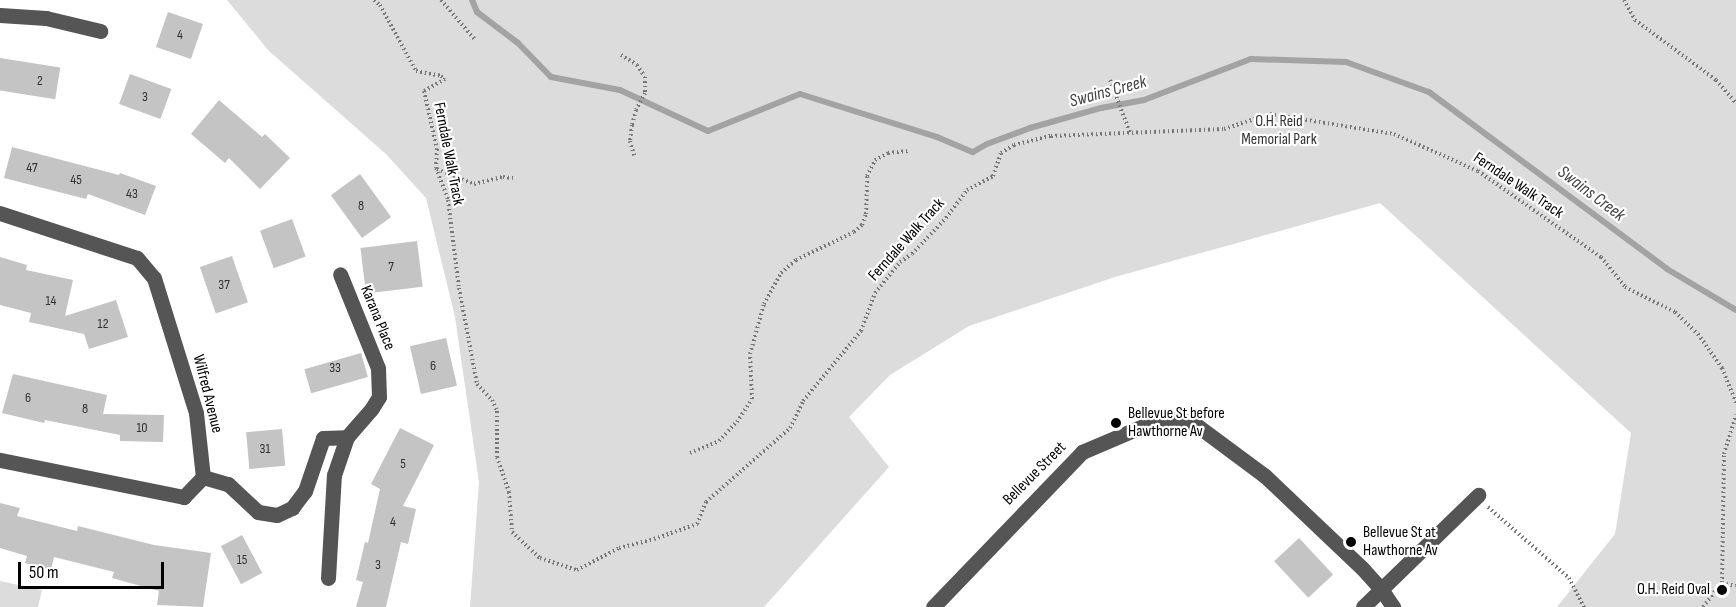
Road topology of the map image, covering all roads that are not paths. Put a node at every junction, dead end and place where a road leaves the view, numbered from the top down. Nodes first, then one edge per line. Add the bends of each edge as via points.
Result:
1 (0, 15) edge
2 (100, 31) dead end
3 (0, 213) edge
4 (340, 274) dead end
5 (347, 437) junction
6 (0, 460) edge
7 (203, 477) junction
8 (1478, 495) road end
9 (328, 578) dead end
10 (1381, 589) junction
11 (933, 607) edge
12 (1363, 607) edge
13 (1393, 607) edge

1 - 2 street via 46,18
3 - 7 street, Wilfred Avenue via 137,258 154,278 196,413
4 - 5 street, Karana Place via 378,368 379,397
5 - 7 street via 323,438 305,491 292,508 276,515 258,512 228,484
5 - 9 street, Karana Place via 334,475
6 - 7 street via 184,497
8 - 10 street
10 - 11 street, Bellevue Street via 1264,476 1191,422 1170,419 1156,420 1082,452
10 - 12 street
10 - 13 street, Bellevue Street

